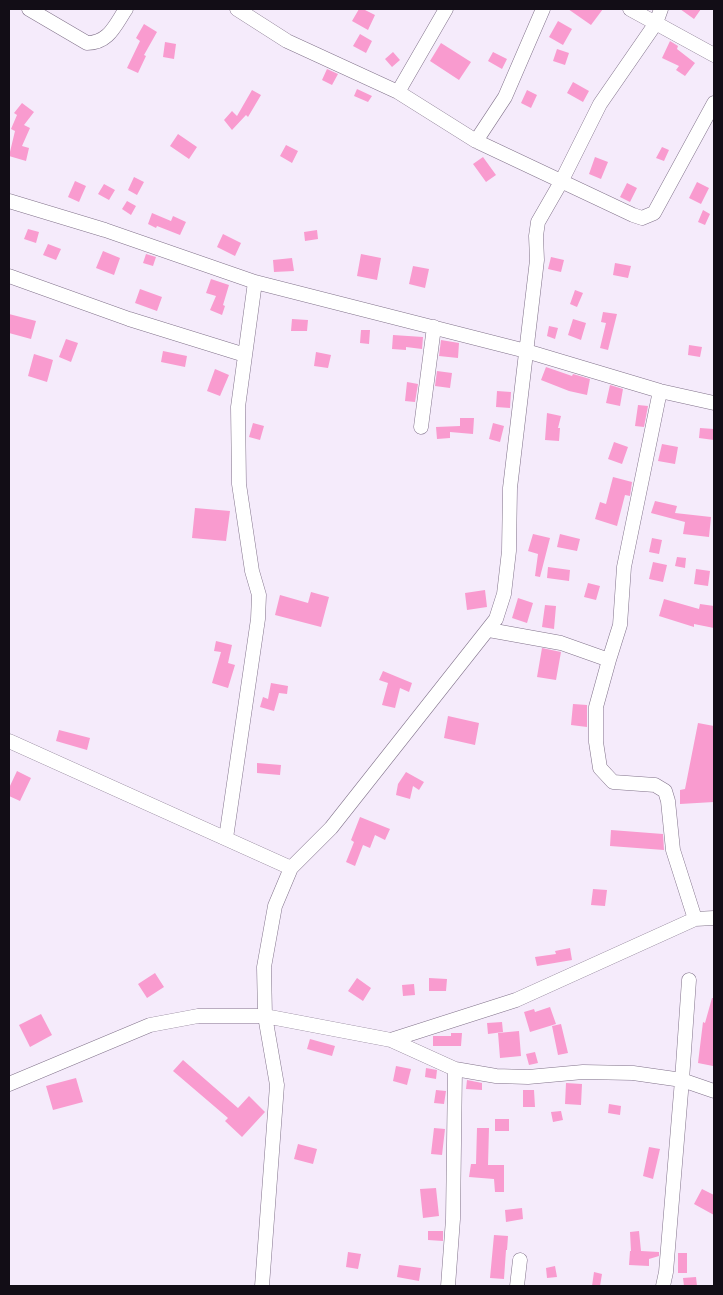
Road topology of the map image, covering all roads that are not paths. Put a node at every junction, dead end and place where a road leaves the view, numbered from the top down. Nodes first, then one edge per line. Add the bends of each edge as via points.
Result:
1 (29, 9) edge
2 (126, 9) edge
3 (237, 9) edge
4 (446, 9) edge
5 (543, 9) edge
6 (630, 9) edge
7 (661, 9) edge
8 (656, 23) junction
9 (714, 54) edge
10 (398, 92) junction
11 (714, 103) edge
12 (476, 141) junction
13 (561, 182) junction
14 (9, 201) edge
15 (9, 276) edge
16 (255, 282) junction
17 (434, 327) junction
18 (526, 352) junction
19 (245, 355) junction
20 (660, 391) junction
21 (714, 403) edge
22 (421, 427) dead end
23 (489, 630) junction
24 (609, 660) junction
25 (9, 741) edge
26 (226, 838) junction
27 (291, 868) junction
28 (714, 918) edge
29 (695, 919) junction
30 (688, 980) dead end
31 (264, 1016) junction
32 (391, 1040) junction
33 (455, 1069) junction
34 (682, 1080) junction
35 (9, 1084) edge
36 (714, 1091) edge
37 (520, 1260) dead end
38 (262, 1286) edge
39 (448, 1286) edge
40 (517, 1286) edge
41 (663, 1286) edge

1 - 2 street via 87,44 98,43 107,37
3 - 10 street via 286,41
4 - 10 street
5 - 12 street via 505,97
6 - 8 street
7 - 8 street
8 - 9 street
8 - 13 street via 600,104
10 - 12 street
11 - 13 street via 654,213 648,217 633,215
12 - 13 street
13 - 18 street via 538,222
14 - 16 street
15 - 19 street via 129,319
16 - 17 street
16 - 19 street
17 - 18 street
17 - 22 street
18 - 20 street
18 - 23 street via 510,488 509,551 504,594
19 - 26 street via 238,407 239,484 252,571 259,595
20 - 21 street
20 - 24 street via 624,567 620,625
23 - 24 street via 561,643
23 - 27 street via 331,828
24 - 29 street via 596,706 600,768 613,782 655,784 664,792 668,801 673,850
25 - 26 street
26 - 27 street
27 - 31 street via 275,906 264,967
28 - 29 street
29 - 32 street via 516,1000
30 - 34 street
31 - 32 street
31 - 35 street via 198,1016 150,1025
31 - 38 street via 277,1085
32 - 33 street
33 - 34 street via 496,1076 633,1073
33 - 39 street via 453,1220
34 - 36 street
34 - 41 street
37 - 40 street

